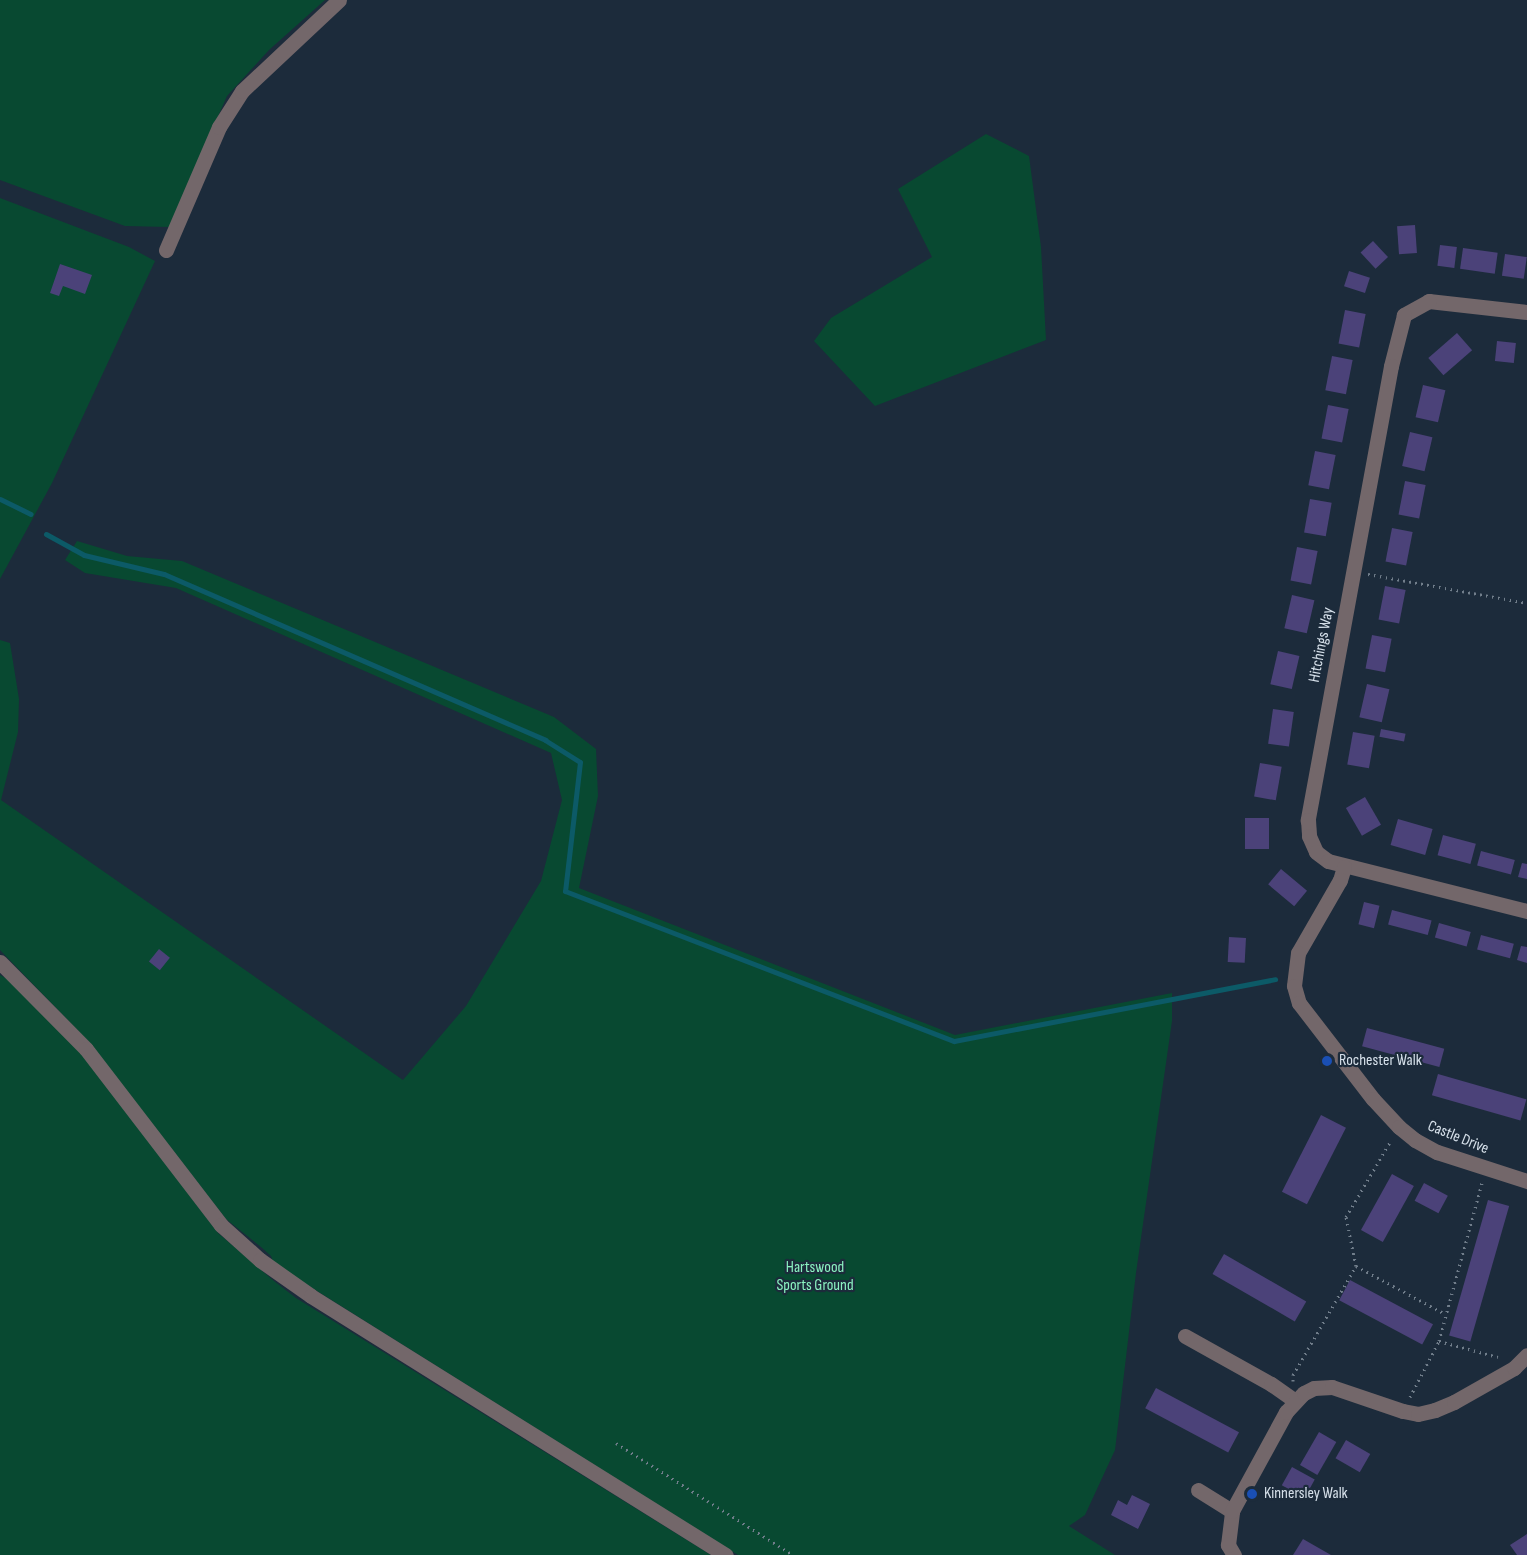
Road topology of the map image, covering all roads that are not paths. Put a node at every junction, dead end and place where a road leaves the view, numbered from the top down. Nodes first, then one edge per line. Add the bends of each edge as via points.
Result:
1 (339, 0) edge
2 (166, 250) dead end
3 (1527, 312) edge
4 (1344, 867) junction
5 (1527, 910) edge
6 (0, 962) edge
7 (1527, 1181) edge
8 (1185, 1336) dead end
9 (1527, 1355) edge
10 (1295, 1401) junction
11 (1198, 1490) dead end
12 (1232, 1511) junction
13 (726, 1555) edge
14 (1234, 1555) edge

1 - 2 street via 242,92 219,127
3 - 4 street, Hitchings Way via 1429,301 1404,315 1391,366 1308,820 1316,852
4 - 5 street, Hitchings Way
4 - 7 street, Castle Drive via 1298,953 1294,986 1299,1003 1399,1128 1437,1152
6 - 13 street via 86,1049 221,1225 260,1260
8 - 10 street
9 - 10 street via 1514,1368 1435,1410 1403,1411 1332,1387 1314,1388
10 - 12 street
11 - 12 street
12 - 14 street via 1228,1545

